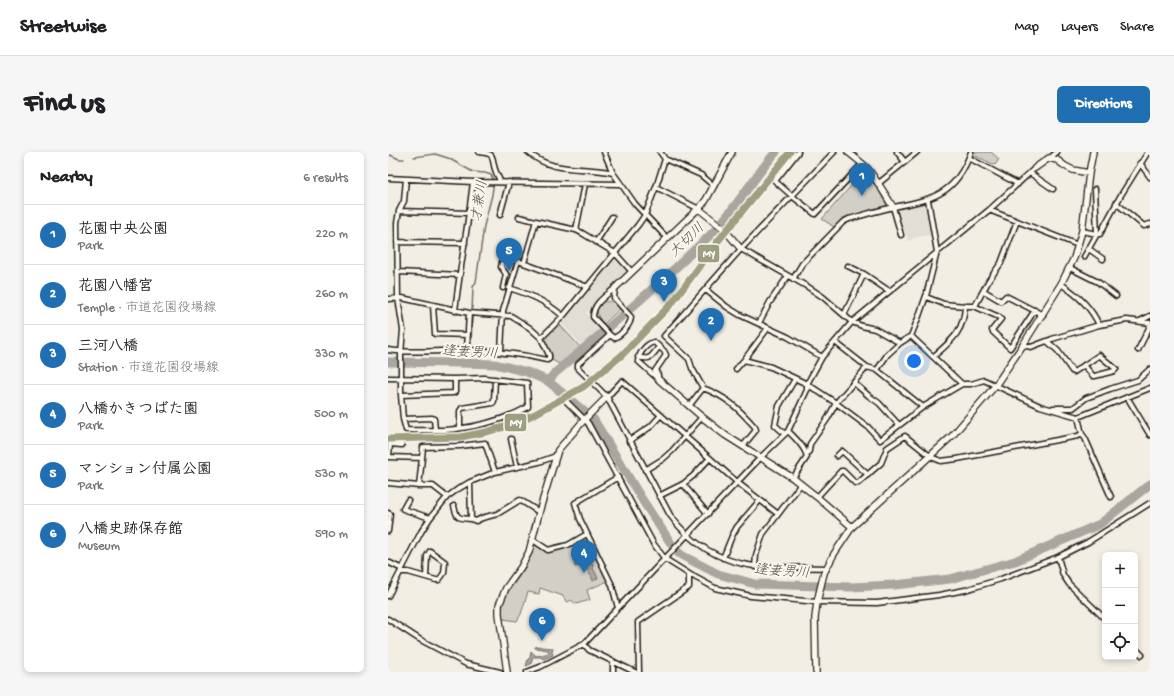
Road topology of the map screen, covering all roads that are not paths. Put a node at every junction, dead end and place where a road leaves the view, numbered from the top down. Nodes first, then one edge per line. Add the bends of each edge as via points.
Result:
1 (479, 152) edge
2 (528, 152) edge
3 (604, 152) edge
4 (660, 152) edge
5 (732, 152) edge
6 (798, 152) edge
7 (834, 152) edge
8 (848, 152) edge
9 (898, 152) edge
10 (917, 152) edge
11 (971, 152) edge
12 (1057, 152) edge
13 (1093, 152) edge
14 (1148, 152) edge
15 (969, 158) junction
16 (1050, 158) junction
17 (665, 159) junction
18 (905, 162) junction
19 (1140, 163) junction
20 (862, 164) junction
21 (1035, 168) joint
22 (612, 173) junction
23 (1030, 173) junction
24 (1089, 173) junction
25 (1150, 177) edge
26 (388, 178) edge
27 (406, 179) junction
28 (473, 182) junction
29 (496, 182) junction
30 (509, 182) junction
31 (878, 183) junction
32 (585, 184) junction
33 (621, 184) junction
34 (1018, 184) junction
35 (714, 186) junction
36 (656, 187) junction
37 (1053, 189) dead end
38 (1095, 189) dead end
39 (792, 196) junction
40 (928, 200) junction
41 (1116, 202) junction
42 (893, 208) junction
43 (699, 209) junction
44 (989, 210) junction
45 (399, 211) junction
46 (470, 213) junction
47 (645, 214) junction
48 (500, 215) dead end
49 (519, 217) dead end
50 (612, 218) dead end
51 (1017, 220) junction
52 (536, 221) junction
53 (1150, 224) edge
54 (576, 230) junction
55 (1082, 231) junction
56 (1097, 234) junction
57 (900, 235) dead end
58 (667, 238) junction
59 (397, 242) junction
60 (596, 242) junction
61 (464, 243) junction
62 (1078, 245) junction
63 (741, 249) junction
64 (1089, 249) junction
65 (937, 252) junction
66 (615, 253) junction
67 (1084, 257) dead end
68 (1103, 259) dead end
69 (518, 261) junction
70 (524, 263) junction
71 (848, 266) dead end
72 (1070, 268) junction
73 (398, 272) junction
74 (632, 272) junction
75 (864, 274) junction
76 (460, 275) junction
77 (788, 276) junction
78 (794, 279) junction
79 (1061, 284) junction
80 (588, 287) junction
81 (503, 288) dead end
82 (509, 288) junction
83 (615, 288) junction
84 (706, 290) junction
85 (890, 291) junction
86 (984, 291) junction
87 (1116, 296) dead end
88 (926, 297) junction
89 (398, 298) junction
90 (604, 298) junction
91 (614, 298) junction
92 (388, 299) edge
93 (433, 306) junction
94 (966, 306) junction
95 (974, 306) junction
96 (1035, 310) junction
97 (456, 311) junction
98 (469, 314) junction
99 (1043, 314) junction
100 (502, 315) junction
101 (844, 315) junction
102 (563, 316) junction
103 (1150, 316) edge
104 (852, 322) junction
105 (1140, 322) junction
106 (759, 323) junction
107 (1150, 323) edge
108 (1099, 325) junction
109 (1150, 326) edge
110 (768, 328) junction
111 (468, 335) junction
112 (610, 336) junction
113 (911, 336) junction
114 (541, 338) junction
115 (1047, 341) junction
116 (835, 342) junction
117 (900, 342) junction
118 (1023, 345) junction
119 (659, 347) junction
120 (388, 350) edge
121 (467, 350) junction
122 (1138, 350) dead end
123 (501, 352) junction
124 (401, 353) junction
125 (638, 357) junction
126 (822, 357) junction
127 (933, 357) junction
128 (744, 360) junction
129 (1084, 365) junction
130 (867, 367) junction
131 (736, 369) dead end
132 (1150, 369) edge
133 (877, 370) junction
134 (648, 371) junction
135 (655, 371) junction
136 (401, 377) junction
137 (388, 378) edge
138 (455, 379) junction
139 (495, 379) junction
140 (658, 379) junction
141 (795, 379) junction
142 (853, 382) junction
143 (807, 384) junction
144 (962, 384) junction
145 (994, 386) junction
146 (703, 388) junction
147 (1150, 388) edge
148 (401, 395) junction
149 (607, 397) junction
150 (1127, 397) junction
151 (567, 402) dead end
152 (836, 403) junction
153 (689, 406) junction
154 (923, 407) junction
155 (1046, 408) junction
156 (661, 415) junction
157 (1078, 417) junction
158 (702, 418) junction
159 (403, 419) junction
160 (585, 419) junction
161 (899, 425) junction
162 (460, 428) junction
163 (435, 430) junction
164 (786, 432) junction
165 (1082, 434) junction
166 (1150, 435) edge
167 (685, 436) junction
168 (511, 439) dead end
169 (630, 440) junction
170 (880, 440) junction
171 (402, 445) dead end
172 (743, 446) junction
173 (886, 448) junction
174 (807, 454) junction
175 (556, 456) junction
176 (837, 456) dead end
177 (389, 457) edge
178 (761, 457) junction
179 (930, 457) junction
180 (422, 458) junction
181 (710, 458) junction
182 (517, 467) junction
183 (645, 470) junction
184 (495, 472) junction
185 (868, 475) junction
186 (618, 477) junction
187 (793, 478) junction
188 (470, 482) junction
189 (388, 483) edge
190 (738, 483) junction
191 (683, 484) junction
192 (801, 484) junction
193 (419, 486) junction
194 (659, 496) junction
195 (447, 497) junction
196 (817, 497) junction
197 (1111, 497) dead end
198 (408, 500) dead end
199 (760, 500) junction
200 (1150, 503) edge
201 (454, 506) dead end
202 (540, 512) junction
203 (388, 513) edge
204 (708, 514) junction
205 (778, 514) junction
206 (430, 518) junction
207 (471, 519) junction
208 (852, 527) junction
209 (388, 531) edge
210 (588, 534) junction
211 (687, 535) junction
212 (533, 540) junction
213 (666, 557) junction
214 (1058, 557) junction
215 (723, 558) junction
216 (388, 562) edge
217 (755, 567) junction
218 (401, 571) junction
219 (826, 571) junction
220 (690, 574) junction
221 (426, 577) junction
222 (389, 593) edge
223 (817, 600) junction
224 (618, 608) junction
225 (1102, 616) edge
226 (388, 619) edge
227 (584, 644) junction
228 (1138, 651) edge
229 (1142, 655) dead end
230 (613, 661) junction
231 (500, 672) edge
232 (507, 672) edge
233 (527, 672) edge
234 (613, 672) edge
235 (635, 672) edge
236 (639, 672) edge
237 (816, 672) edge

1 - 29 street via 492,157
2 - 22 street via 546,164 556,167
3 - 22 street
4 - 17 street
5 - 35 street
6 - 39 street via 776,181
7 - 39 street
8 - 20 street
9 - 18 street
10 - 18 street
11 - 15 street
12 - 16 street
13 - 24 street
14 - 19 street
15 - 34 street
15 - 40 street via 955,182
16 - 21 street
16 - 24 street via 1073,170
17 - 35 street via 701,176
17 - 36 street
18 - 31 street
19 - 25 street
19 - 41 street
20 - 31 street
20 - 39 street via 815,214
21 - 23 street
22 - 33 street
23 - 34 street
23 - 37 street
24 - 55 street
26 - 27 street
27 - 28 street
27 - 45 street via 404,201
28 - 29 street
28 - 46 street
29 - 30 street
30 - 32 street
30 - 48 street
31 - 42 street
32 - 33 street
32 - 54 street
33 - 47 street
34 - 44 street
35 - 43 street
36 - 43 street
36 - 47 street
38 - 56 street
39 - 63 street
40 - 42 street
40 - 65 street
41 - 53 street via 1144,226
41 - 56 street via 1100,234
42 - 57 street
42 - 78 street via 843,222 802,264
43 - 58 street
43 - 63 street via 724,229
44 - 51 street
44 - 65 street
45 - 46 street
45 - 59 street
46 - 61 street
47 - 58 street
47 - 66 street
49 - 52 street
50 - 60 street
51 - 62 street
51 - 86 street via 1001,263
52 - 54 street
52 - 70 street
54 - 60 street
55 - 56 street
55 - 62 street
56 - 64 street
58 - 74 street
59 - 61 street
59 - 73 street
60 - 66 street
61 - 76 street
62 - 72 street
63 - 77 street
63 - 84 street
64 - 67 street
64 - 68 street
65 - 85 street
65 - 88 street
66 - 74 street
66 - 80 street
69 - 70 street
69 - 81 street via 504,253 500,267 506,274
69 - 82 street
70 - 80 street
71 - 75 street
72 - 79 street
72 - 87 street via 1098,282
73 - 76 street
73 - 89 street
74 - 83 street
75 - 85 street
75 - 101 street
76 - 97 street
77 - 78 street
77 - 106 street
78 - 101 street
79 - 99 street
79 - 108 street via 1087,305
80 - 102 street
82 - 100 street
82 - 102 street via 545,302
83 - 90 street
83 - 91 street
84 - 106 street via 727,307
84 - 146 street via 664,336 689,359
85 - 104 street
86 - 95 street
86 - 96 street via 1001,301 1006,296
88 - 94 street via 944,304
88 - 113 street
89 - 92 street
89 - 93 street
89 - 124 street via 403,330
90 - 91 street
90 - 112 street via 594,308 593,316
91 - 112 street via 631,317 631,321 616,337
93 - 97 street
93 - 111 street via 435,334
94 - 95 street
94 - 127 street via 957,335
95 - 96 street via 1001,319 992,330 1010,348
96 - 99 street
97 - 98 street
98 - 100 street
98 - 111 street
99 - 118 street
100 - 114 street via 511,316
100 - 123 street
101 - 104 street
102 - 114 street
103 - 105 street
104 - 116 street
104 - 117 street via 875,329
105 - 107 street
105 - 108 street via 1127,320
106 - 110 street
108 - 115 street
109 - 122 street
110 - 126 street via 788,336
110 - 128 street
111 - 121 street
112 - 149 street via 578,364 582,373
113 - 117 street
113 - 127 street
114 - 123 street via 549,355 547,360
115 - 118 street via 1031,347
115 - 129 street via 1058,351 1072,371
116 - 126 street
116 - 130 street
117 - 133 street
118 - 145 street
119 - 125 street via 650,358 645,360
119 - 125 street via 654,342 650,343
119 - 135 street via 666,355
120 - 124 street
121 - 123 street
121 - 124 street
124 - 136 street
125 - 134 street via 638,361
126 - 143 street
127 - 144 street
128 - 131 street
128 - 141 street via 771,367
129 - 129 street via 1099,355 1116,369 1094,376
130 - 133 street
130 - 142 street
132 - 155 street via 1138,380 1086,398 1073,408
133 - 154 street
134 - 135 street
134 - 140 street
135 - 140 street
136 - 137 street
136 - 138 street
136 - 148 street
138 - 139 street
138 - 148 street via 453,394
139 - 162 street via 493,404 462,408
139 - 162 street via 527,383 528,407 496,420
140 - 153 street
141 - 143 street
141 - 164 street via 779,406 775,425
142 - 152 street
142 - 161 street via 879,403
143 - 152 street
143 - 164 street via 807,390
144 - 145 street via 984,380
144 - 154 street
145 - 155 street
145 - 179 street via 952,436
146 - 153 street
146 - 172 street via 717,393 730,402 755,427 756,430
147 - 150 street
148 - 159 street
149 - 156 street via 622,381
149 - 160 street
149 - 169 street
150 - 157 street
150 - 166 street
151 - 160 street
152 - 170 street via 868,427
152 - 174 street via 810,444
153 - 158 street
154 - 161 street
155 - 157 street
156 - 167 street
156 - 169 street via 650,427
157 - 165 street
158 - 167 street
158 - 172 street
159 - 163 street via 406,430
159 - 163 street via 432,418
160 - 175 street via 558,450
160 - 186 street
161 - 170 street
162 - 163 street
164 - 174 street
164 - 178 street
165 - 179 street via 957,459 941,461
165 - 197 street
167 - 181 street
167 - 183 street via 663,459
168 - 182 street
169 - 183 street
170 - 173 street
171 - 177 street via 390,444
172 - 178 street
173 - 179 street via 905,436
173 - 185 street via 881,463
174 - 187 street
175 - 182 street
175 - 202 street
176 - 185 street via 842,451
177 - 180 street
178 - 187 street
178 - 190 street
179 - 208 street
180 - 184 street via 423,447 485,442
180 - 193 street
181 - 190 street
181 - 191 street
182 - 184 street
183 - 194 street
184 - 188 street
185 - 196 street via 857,484 841,471
186 - 210 street via 575,502
186 - 213 street via 653,543
187 - 192 street
188 - 195 street
188 - 207 street
189 - 193 street
190 - 199 street
190 - 204 street
191 - 194 street
191 - 204 street
192 - 196 street
192 - 205 street
193 - 195 street via 433,486
194 - 211 street via 670,516
195 - 206 street
196 - 208 street
198 - 206 street via 403,509
199 - 205 street
199 - 215 street via 732,536
200 - 214 street via 1088,542
201 - 207 street via 457,516
202 - 207 street via 520,500 497,514 476,521
202 - 212 street
203 - 209 street
204 - 211 street
205 - 217 street via 763,534
206 - 218 street
208 - 219 street
210 - 212 street via 568,545 548,550
210 - 224 street via 612,585
211 - 213 street
211 - 215 street via 704,549
212 - 232 street via 521,567 506,588 500,605 500,626
213 - 220 street
213 - 224 street
214 - 223 street via 1001,579 939,595 877,603
214 - 225 street via 1063,575 1069,584
215 - 217 street
216 - 218 street
217 - 219 street
218 - 221 street
218 - 222 street
219 - 223 street
220 - 223 street via 716,588 741,594
220 - 236 street via 690,587 638,622
221 - 221 street via 439,580 444,573 446,562 430,551 427,556
223 - 237 street
224 - 227 street
226 - 231 street via 466,664
227 - 230 street via 589,650
227 - 233 street
228 - 229 street
230 - 234 street
230 - 235 street

